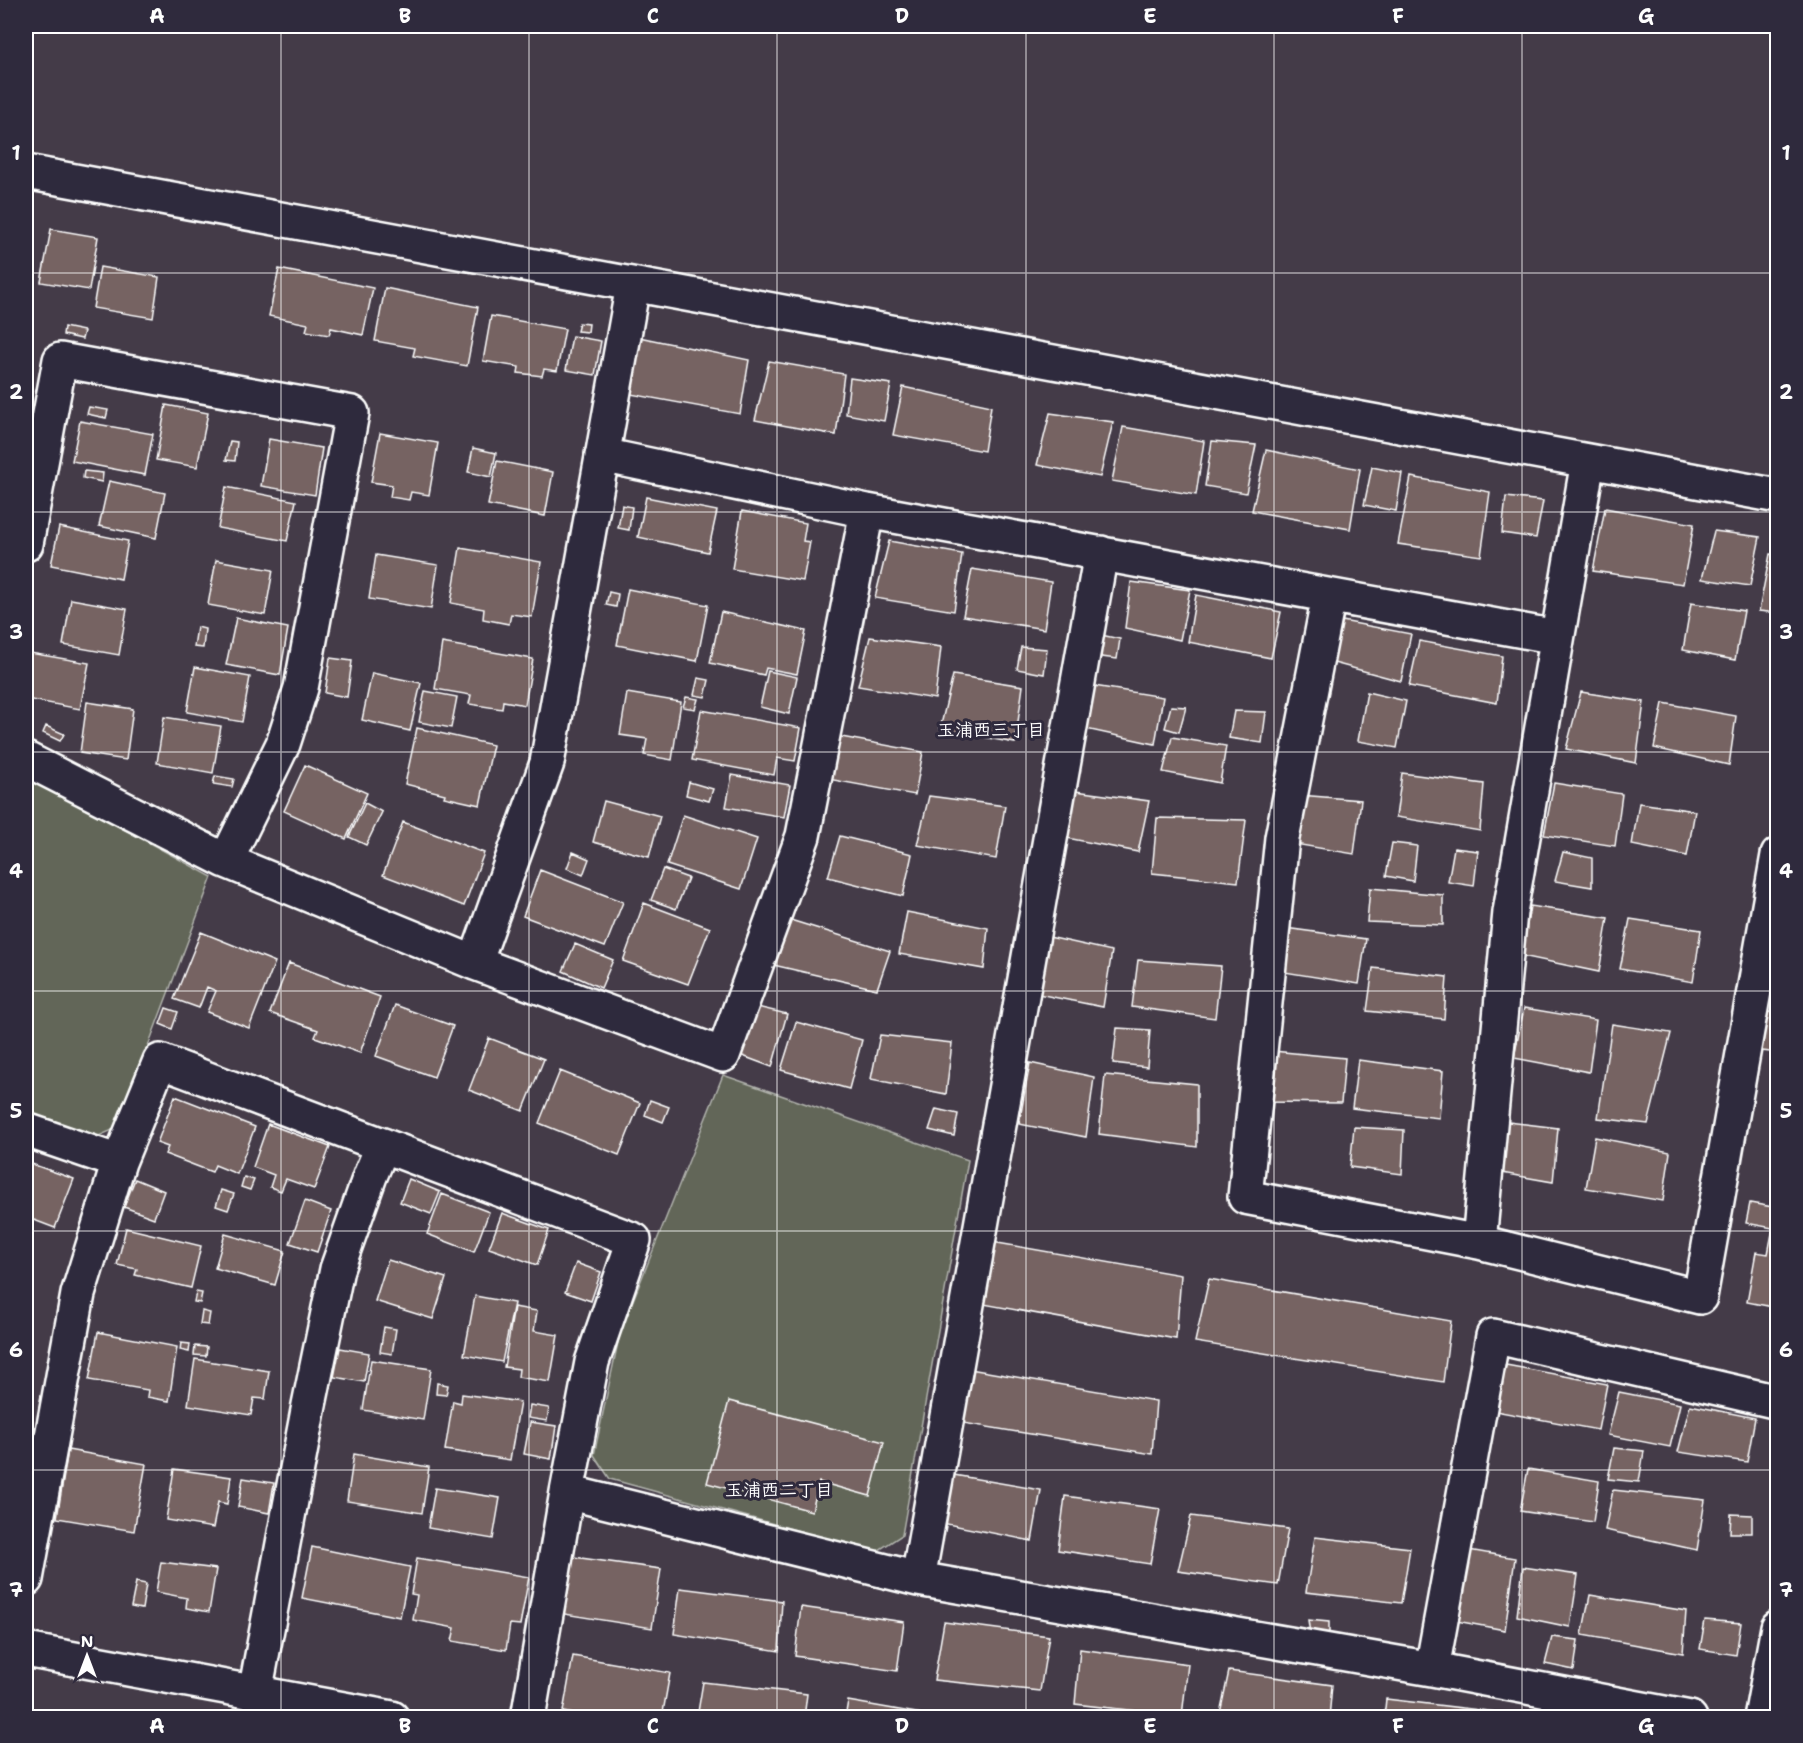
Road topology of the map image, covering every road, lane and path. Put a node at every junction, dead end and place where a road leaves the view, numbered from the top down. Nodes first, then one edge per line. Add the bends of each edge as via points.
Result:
1 (26, 172) edge
2 (633, 285) junction
3 (602, 455) junction
4 (1588, 461) junction
5 (1778, 496) edge
6 (867, 511) junction
7 (26, 544) edge
8 (1101, 553) junction
9 (1329, 596) junction
10 (1557, 637) junction
11 (26, 759) edge
12 (1778, 855) edge
13 (226, 861) junction
14 (475, 963) junction
15 (26, 1130) edge
16 (383, 1145) junction
17 (119, 1162) junction
18 (1479, 1242) junction
19 (1778, 1402) edge
20 (567, 1492) junction
21 (26, 1579) edge
22 (918, 1579) junction
23 (1778, 1627) edge
24 (26, 1650) edge
25 (1432, 1670) junction
26 (255, 1693) junction
27 (392, 1718) edge
28 (528, 1718) edge
29 (1690, 1718) edge
30 (1761, 1718) edge

1 - 2 street
2 - 3 street
2 - 4 street
3 - 6 street
3 - 14 street via 547,764
4 - 5 street
4 - 10 street
6 - 8 street
6 - 14 street via 803,836 723,1055
7 - 13 street via 60,360 352,413 301,688 283,744
8 - 9 street
8 - 22 street
9 - 10 street
9 - 18 street via 1282,838 1245,1197
10 - 18 street via 1510,912
11 - 13 street
12 - 18 street via 1700,1297
13 - 14 street
15 - 17 street
16 - 17 street via 160,1061
16 - 20 street via 634,1240 592,1362
16 - 26 street via 338,1269
17 - 21 street via 78,1294
19 - 25 street via 1493,1336
20 - 22 street
20 - 28 street
22 - 25 street
23 - 30 street
24 - 26 street
25 - 29 street
26 - 27 street

